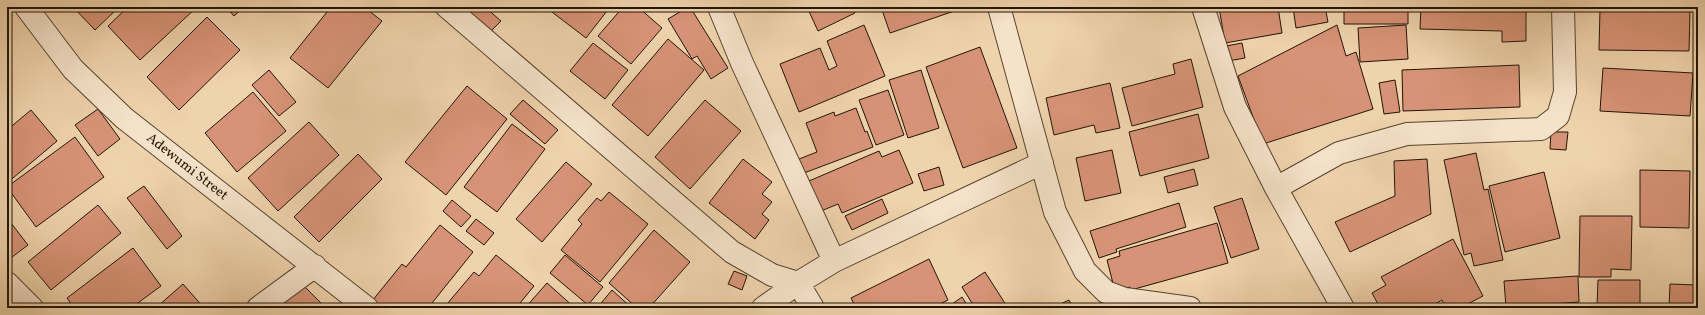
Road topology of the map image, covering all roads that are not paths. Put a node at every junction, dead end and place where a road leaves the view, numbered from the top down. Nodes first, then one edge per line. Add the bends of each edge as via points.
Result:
1 (26, 7) edge
2 (447, 7) edge
3 (719, 7) edge
4 (999, 7) edge
5 (1203, 7) edge
6 (1563, 7) edge
7 (1042, 163) junction
8 (1276, 188) junction
9 (834, 261) junction
10 (315, 266) junction
11 (7, 283) edge
12 (798, 283) junction
13 (32, 308) edge
14 (258, 308) edge
15 (367, 308) edge
16 (763, 308) edge
17 (813, 308) edge
18 (1190, 308) edge
19 (1343, 308) edge

1 - 10 street, Adewumi Street via 73,69 124,118
2 - 12 street via 732,252 772,275
3 - 9 street via 742,63
4 - 7 street
5 - 8 street via 1235,107
6 - 8 street via 1565,92 1558,116 1541,129 1407,134 1339,153
7 - 9 street
7 - 18 street via 1055,212 1085,271 1106,292 1125,299
8 - 19 street
9 - 12 street
10 - 14 street
10 - 15 street, Adewumi Street
11 - 13 street
12 - 16 street
12 - 17 street

